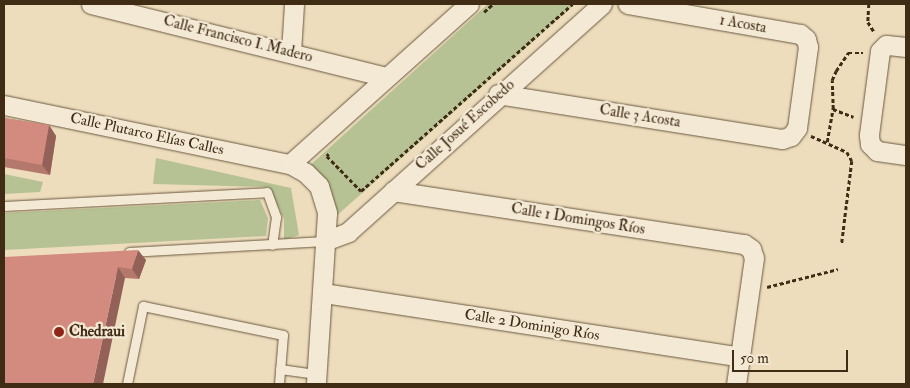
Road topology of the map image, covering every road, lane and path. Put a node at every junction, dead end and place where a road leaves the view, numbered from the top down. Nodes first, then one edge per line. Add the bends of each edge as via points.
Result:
1 (91, 4) edge
2 (294, 4) edge
3 (469, 4) edge
4 (572, 4) edge
5 (602, 4) edge
6 (628, 4) edge
7 (869, 4) edge
8 (891, 49) edge
9 (291, 52) junction
10 (385, 78) junction
11 (498, 94) junction
12 (4, 105) edge
13 (833, 109) junction
14 (870, 123) junction
15 (789, 135) junction
16 (827, 142) junction
17 (906, 155) edge
18 (327, 156) dead end
19 (290, 164) junction
20 (393, 191) junction
21 (4, 206) edge
22 (325, 241) junction
23 (842, 243) dead end
24 (272, 245) junction
25 (123, 253) edge
26 (838, 269) dead end
27 (750, 287) junction
28 (324, 293) junction
29 (740, 357) junction
30 (280, 369) junction
31 (316, 379) edge
32 (127, 384) edge
33 (279, 384) edge
34 (736, 384) edge

1 - 9 street, Calle Francisco I. Madero
2 - 9 street
3 - 10 street
4 - 18 path via 361,191
5 - 11 street, Calle Josué Escobedo
6 - 15 street, 1 Acosta via 800,34 808,47
7 - 8 path via 868,22
8 - 13 path via 854,52 842,60 832,80
8 - 14 street
9 - 10 street, Calle Francisco I. Madero
10 - 19 street
11 - 15 street, Calle 3 Acosta
11 - 20 street, Calle Josué Escobedo
12 - 19 street, Calle Plutarco Elías Calles
13 - 14 path
13 - 16 path
14 - 17 street via 870,144 877,151
15 - 16 path
16 - 23 path via 847,152 852,161
19 - 22 street via 319,186 328,213
20 - 22 street, Calle Josué Escobedo via 348,232
20 - 27 street, Calle 1 Domingos Ríos via 744,244 751,249 754,258
21 - 24 lane via 267,192 276,217
22 - 24 lane
22 - 28 street
24 - 25 lane
26 - 27 path via 783,286
27 - 29 street
28 - 29 street, Calle 2 Dominigo Ríos
28 - 31 street
29 - 34 street
30 - 31 lane
30 - 32 lane via 283,335 143,306
30 - 33 lane

